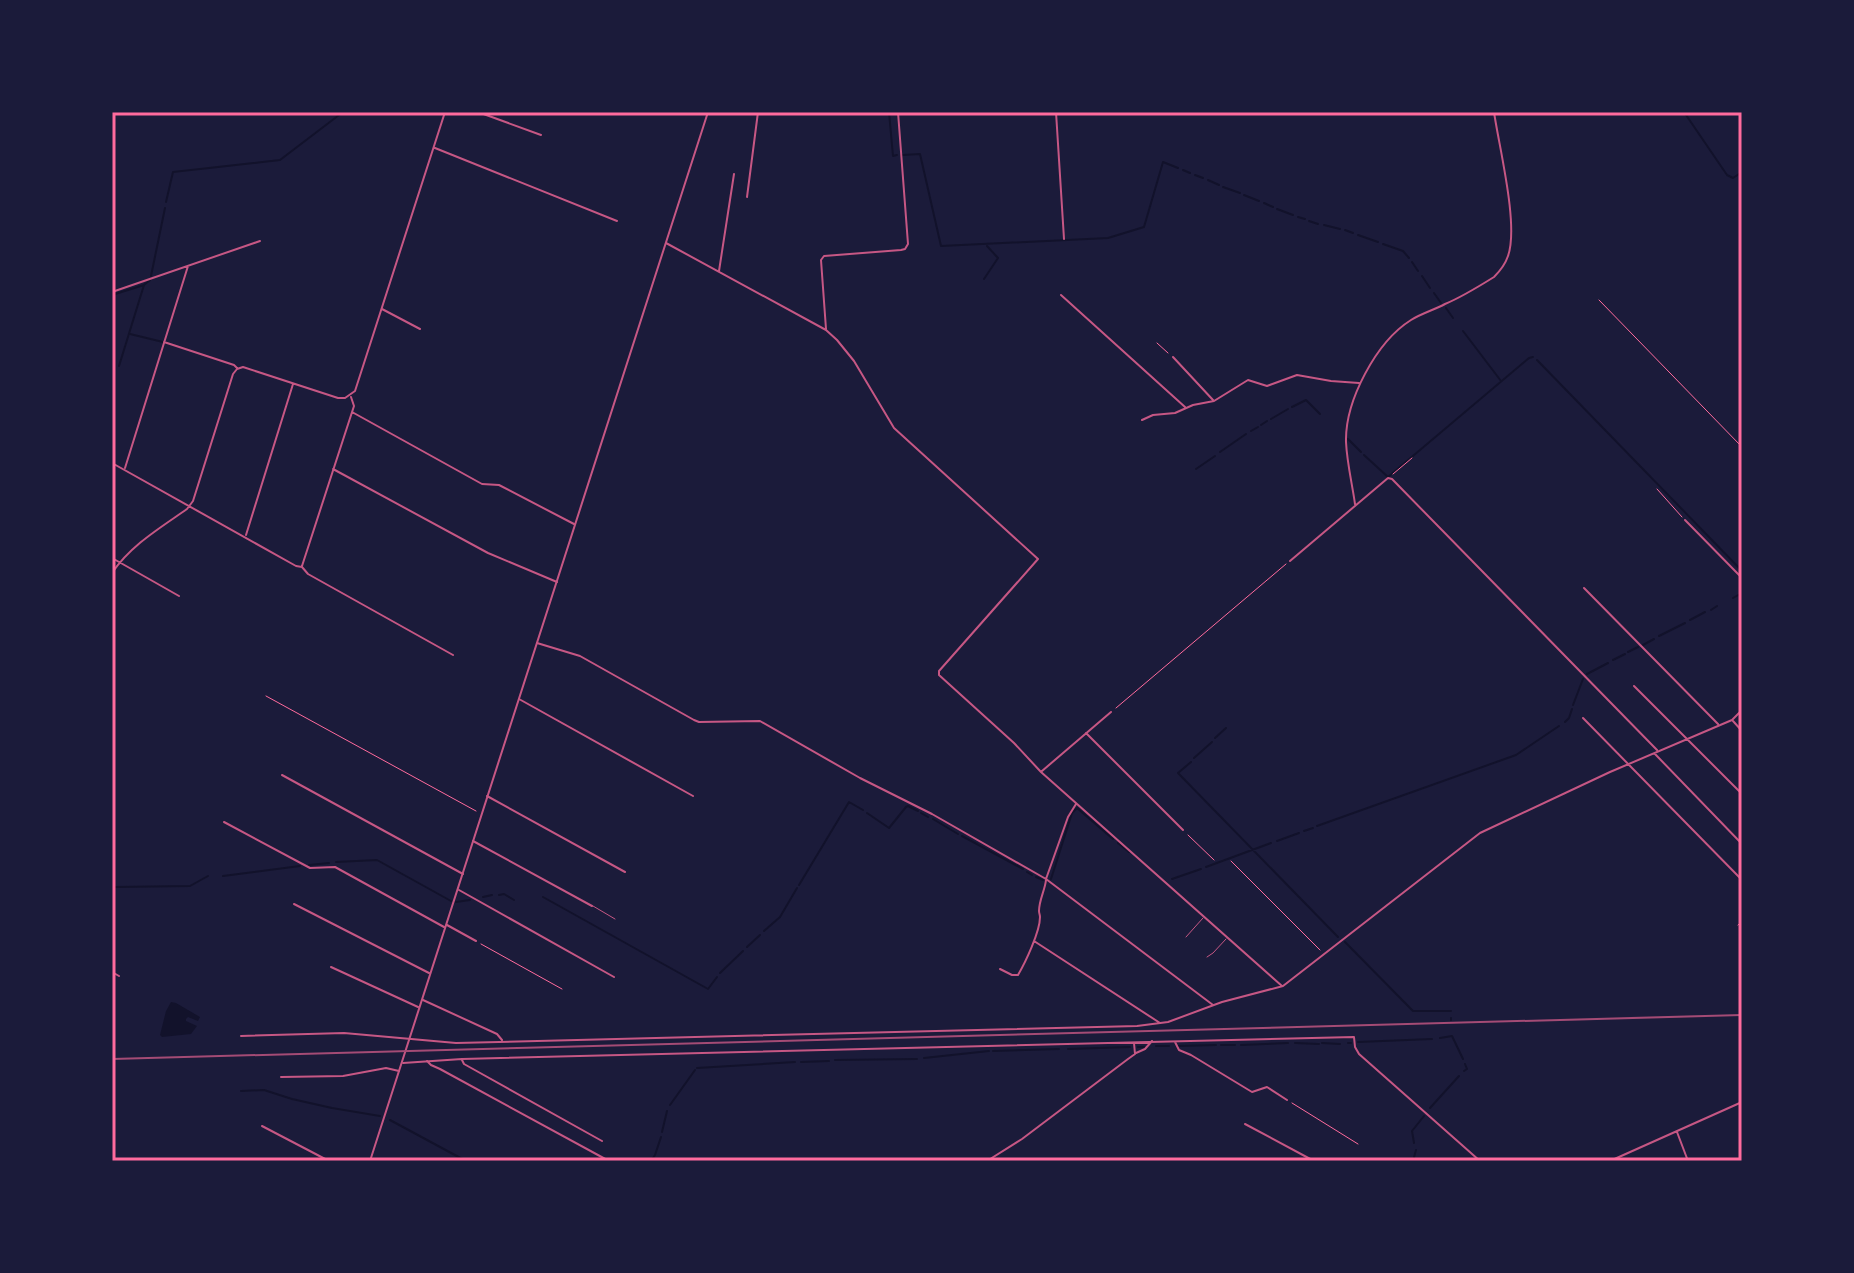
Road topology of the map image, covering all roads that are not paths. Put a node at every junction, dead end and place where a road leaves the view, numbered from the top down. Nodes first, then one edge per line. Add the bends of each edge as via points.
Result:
1 (445, 112) edge
2 (478, 112) edge
3 (708, 112) edge
4 (758, 112) edge
5 (898, 112) edge
6 (1056, 112) edge
7 (1494, 112) edge
8 (541, 135) dead end
9 (434, 147) junction
10 (734, 174) dead end
11 (747, 197) dead end
12 (617, 221) dead end
13 (1064, 239) dead end
14 (260, 241) dead end
15 (665, 242) junction
16 (188, 266) junction
17 (719, 272) junction
18 (112, 292) edge
19 (1061, 295) dead end
20 (382, 309) junction
21 (420, 329) dead end
22 (826, 330) junction
23 (164, 342) junction
24 (1173, 357) road end
25 (237, 369) junction
26 (294, 383) junction
27 (1360, 383) junction
28 (350, 396) junction
29 (1214, 401) junction
30 (1186, 407) junction
31 (352, 412) junction
32 (1142, 420) dead end
33 (112, 463) edge
34 (333, 469) junction
35 (125, 470) junction
36 (1355, 505) junction
37 (190, 506) junction
38 (1685, 520) road end
39 (575, 525) junction
40 (245, 537) junction
41 (112, 558) edge
42 (1290, 561) road end
43 (119, 562) junction
44 (302, 567) junction
45 (112, 573) edge
46 (1742, 578) edge
47 (557, 582) junction
48 (1584, 588) dead end
49 (179, 596) dead end
50 (537, 643) junction
51 (453, 655) dead end
52 (1634, 686) dead end
53 (519, 699) junction
54 (1742, 710) edge
55 (1111, 712) road end
56 (1583, 718) dead end
57 (1732, 720) junction
58 (1719, 725) junction
59 (1742, 731) edge
60 (1086, 733) junction
61 (1687, 738) junction
62 (1656, 752) junction
63 (1629, 764) junction
64 (1041, 772) junction
65 (282, 775) dead end
66 (1742, 794) edge
67 (487, 796) junction
68 (693, 796) dead end
69 (1077, 804) junction
70 (224, 822) dead end
71 (1183, 830) road end
72 (473, 841) junction
73 (1742, 844) edge
74 (625, 872) dead end
75 (463, 874) junction
76 (1046, 879) junction
77 (1742, 880) edge
78 (458, 890) junction
79 (294, 904) dead end
80 (592, 906) joint
81 (1204, 916) junction
82 (615, 919) dead end
83 (446, 926) junction
84 (1186, 937) dead end
85 (1228, 937) junction
86 (476, 941) road end
87 (1034, 941) junction
88 (1207, 957) dead end
89 (331, 967) dead end
90 (1000, 969) dead end
91 (112, 972) edge
92 (430, 974) junction
93 (119, 976) dead end
94 (614, 977) dead end
95 (1283, 986) junction
96 (422, 999) junction
97 (1214, 1005) junction
98 (419, 1008) junction
99 (1161, 1024) junction
100 (241, 1036) dead end
101 (409, 1040) junction
102 (1152, 1041) junction
103 (1175, 1041) junction
104 (503, 1042) junction
105 (1134, 1042) junction
106 (1135, 1054) junction
107 (462, 1059) junction
108 (427, 1060) junction
109 (402, 1063) junction
110 (399, 1071) junction
111 (281, 1077) dead end
112 (1287, 1100) road end
113 (1742, 1102) edge
114 (1245, 1124) dead end
115 (262, 1126) dead end
116 (1676, 1131) junction
117 (602, 1141) dead end
118 (329, 1161) edge
119 (370, 1161) edge
120 (609, 1161) edge
121 (987, 1161) edge
122 (1314, 1161) edge
123 (1480, 1161) edge
124 (1610, 1161) edge
125 (1688, 1161) edge

1 - 9 street
2 - 8 street
3 - 15 street
4 - 11 street
5 - 22 street via 908,244 901,250 824,256
6 - 13 street
7 - 27 street via 1507,189 1508,259 1494,277 1391,335
9 - 12 street
9 - 20 street
10 - 17 street
14 - 16 street
15 - 17 street
15 - 39 street
16 - 18 street
16 - 23 street
17 - 22 street
19 - 30 street
20 - 21 street
20 - 28 street via 358,386
22 - 64 street via 854,361 894,428 1038,559 939,673
23 - 25 street
23 - 35 street
24 - 29 street
25 - 26 street
25 - 37 street
26 - 28 street via 338,398
26 - 40 street
27 - 29 street via 1297,375 1267,386 1248,380
27 - 36 street via 1346,440
28 - 31 street
29 - 30 street
30 - 32 street
31 - 34 street
31 - 39 street via 482,484 499,485
33 - 35 street
34 - 44 street
34 - 47 street via 488,553
35 - 37 street
36 - 42 street
36 - 62 street via 1392,479
37 - 40 street
37 - 43 street
38 - 46 street
39 - 47 street
40 - 44 street
41 - 43 street
43 - 45 street
43 - 49 street
44 - 51 street
47 - 50 street
48 - 58 street
50 - 53 street
50 - 76 street via 580,656 694,720 760,721
52 - 61 street
53 - 67 street
53 - 68 street
54 - 57 street
55 - 60 street
56 - 63 street
57 - 58 street
57 - 59 street
58 - 61 street
60 - 64 street
60 - 71 street
61 - 62 street
61 - 66 street
62 - 63 street
62 - 73 street
63 - 77 street
63 - 95 street via 1480,833
64 - 69 street
65 - 75 street
67 - 72 street
67 - 74 street
69 - 76 street
69 - 81 street
70 - 83 street via 310,868 335,867
72 - 75 street
72 - 80 street
75 - 78 street
76 - 87 street
76 - 97 street
78 - 83 street
78 - 94 street
79 - 92 street
80 - 82 lane
81 - 84 lane
81 - 85 street
83 - 86 street
83 - 92 street
85 - 88 lane
85 - 95 street
87 - 90 street via 1019,974
87 - 99 street
89 - 98 street
91 - 93 street
92 - 96 street
95 - 97 street
96 - 98 street
96 - 104 street via 497,1034
97 - 99 street
98 - 101 street
99 - 104 street
100 - 101 street via 344,1033
101 - 104 street
101 - 109 street
102 - 103 street
102 - 105 street
102 - 106 street
103 - 112 street via 1179,1050 1252,1092 1267,1087
103 - 123 street via 1354,1037 1359,1054
105 - 106 street
105 - 107 street
106 - 121 street
107 - 108 street
107 - 117 street
108 - 109 street
108 - 120 street
109 - 110 street
110 - 111 street
110 - 119 street
113 - 116 street
114 - 122 street
115 - 118 street
116 - 124 street
116 - 125 street

